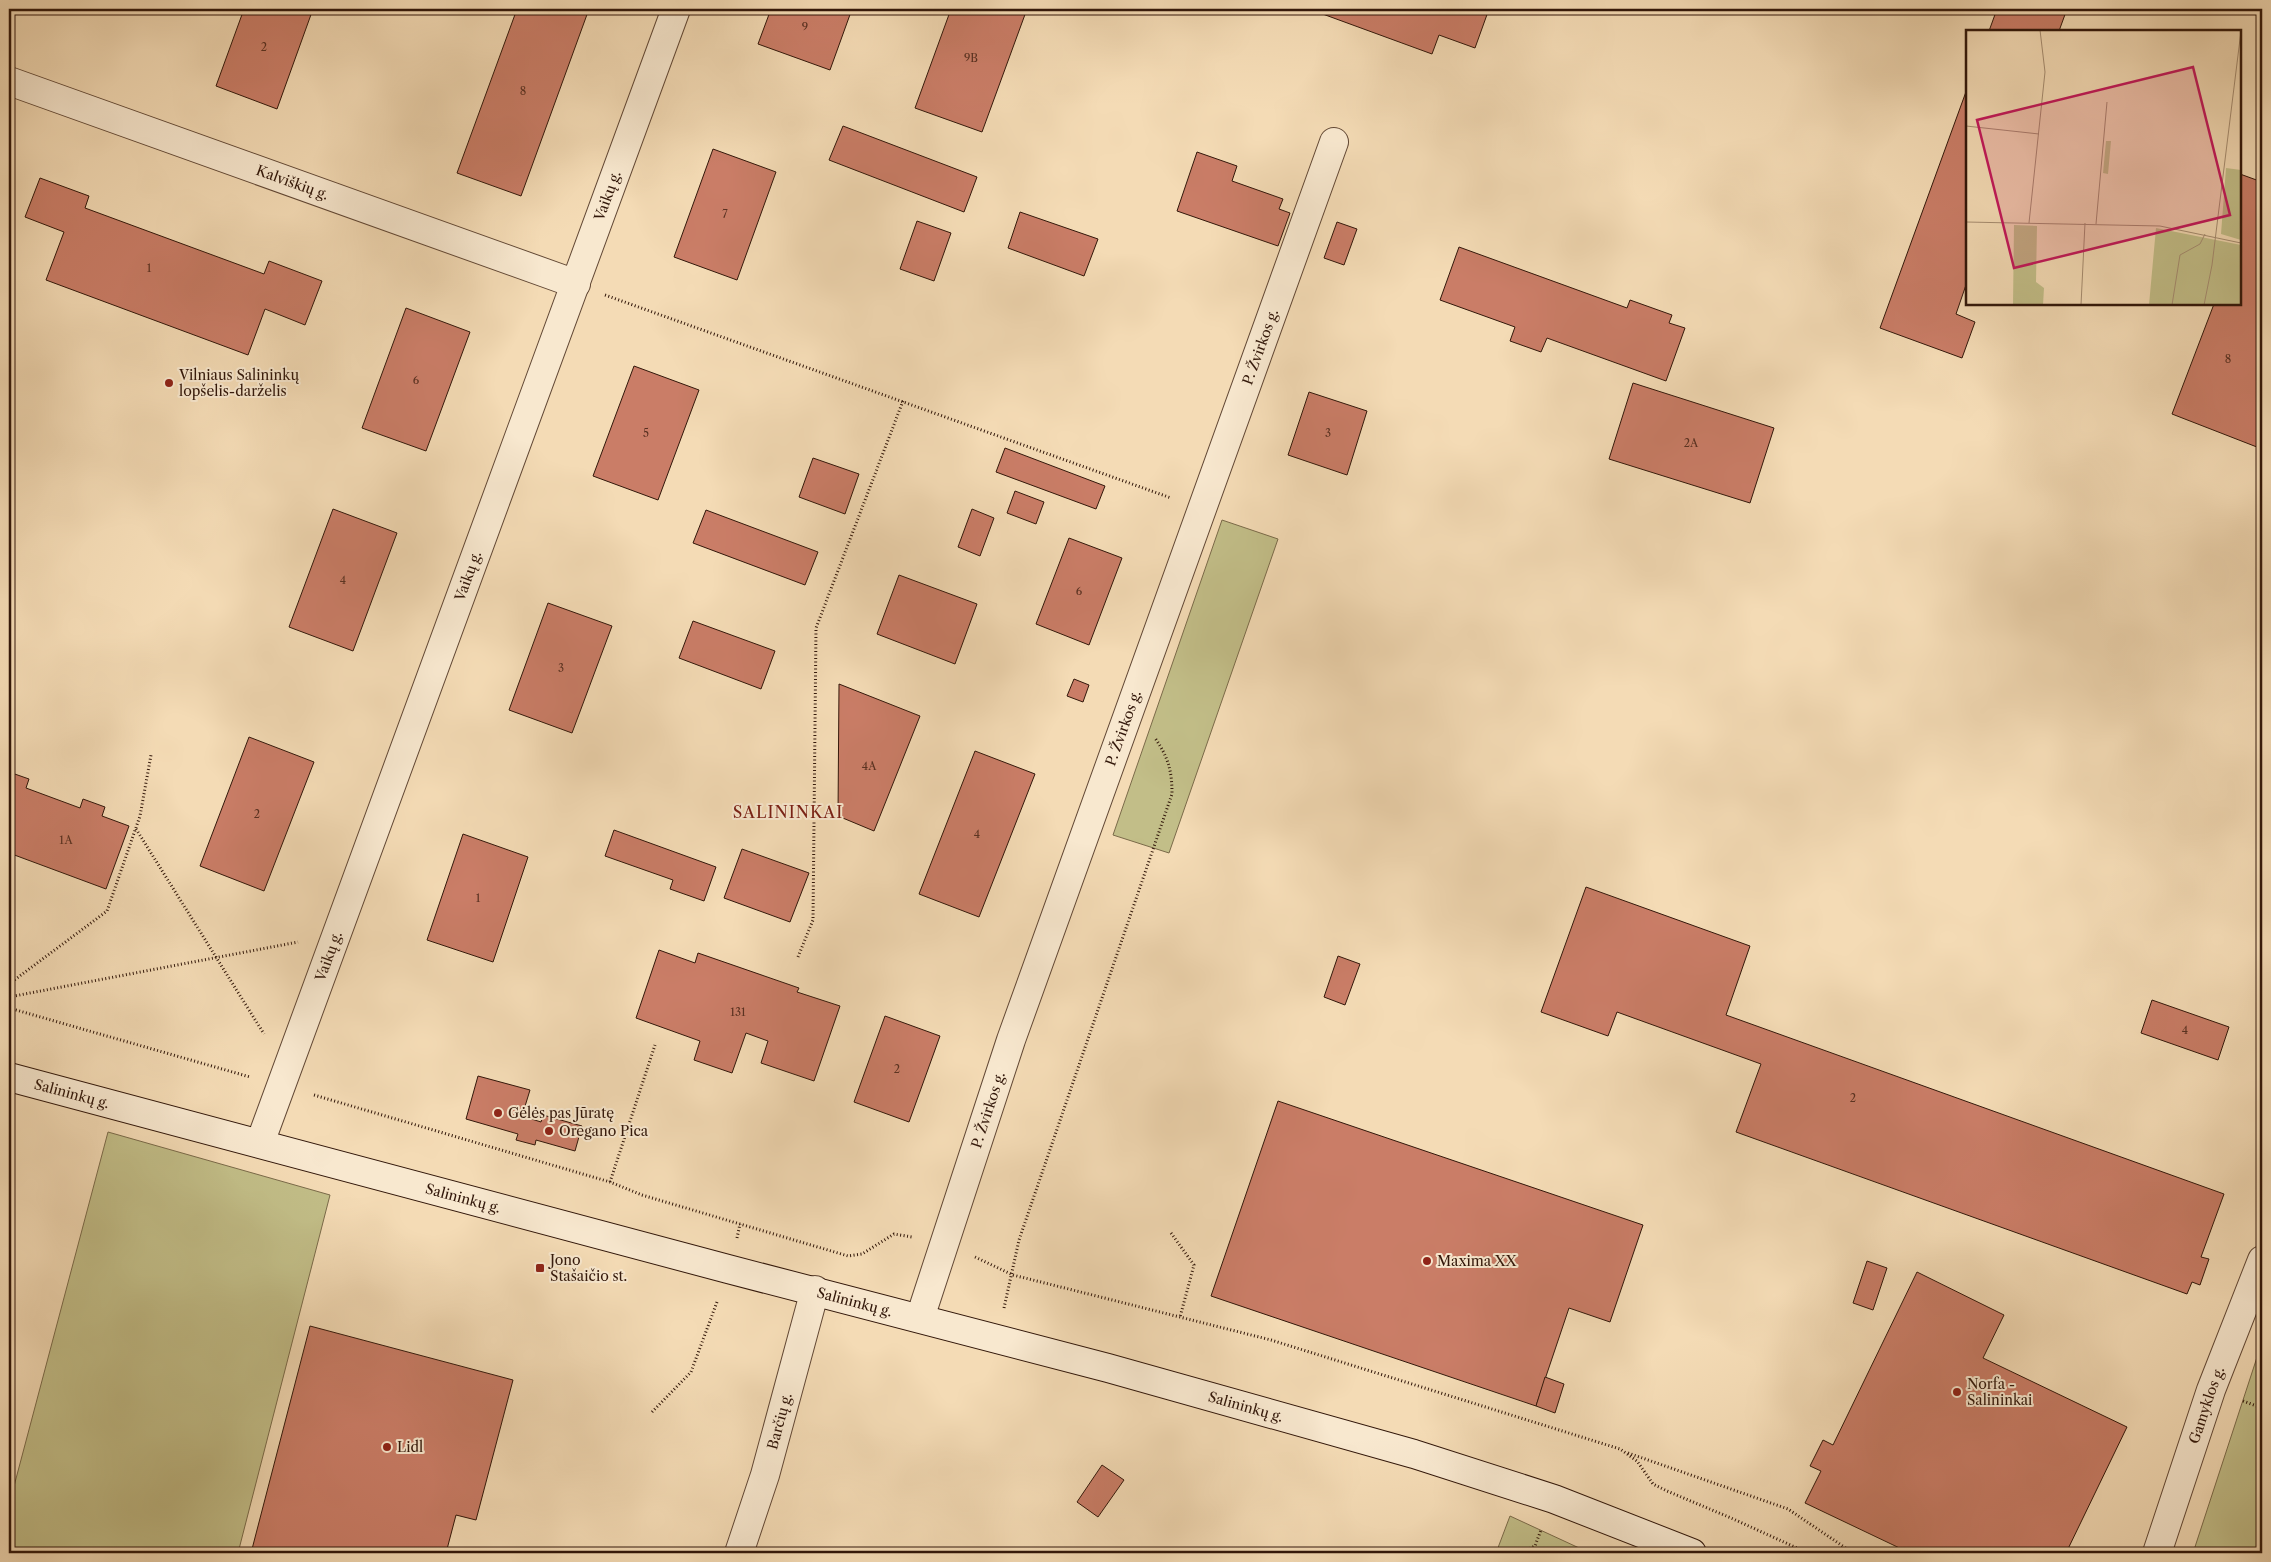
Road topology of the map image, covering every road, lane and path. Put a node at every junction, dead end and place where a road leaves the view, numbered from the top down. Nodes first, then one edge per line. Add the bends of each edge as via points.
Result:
1 (676, 9) edge
2 (9, 81) edge
3 (1334, 142) dead end
4 (576, 284) junction
5 (903, 401) junction
6 (1202, 509) junction
7 (1132, 704) junction
8 (152, 755) dead end
9 (136, 829) junction
10 (337, 935) junction
11 (798, 957) dead end
12 (218, 958) junction
13 (9, 984) edge
14 (9, 997) edge
15 (9, 1008) edge
16 (655, 1045) dead end
17 (9, 1077) edge
18 (284, 1078) junction
19 (260, 1143) junction
20 (610, 1182) junction
21 (740, 1224) junction
22 (1170, 1233) dead end
23 (943, 1246) junction
24 (2262, 1260) edge
25 (728, 1269) junction
26 (1013, 1275) junction
27 (815, 1290) junction
28 (1180, 1317) junction
29 (920, 1318) junction
30 (996, 1338) junction
31 (652, 1412) dead end
32 (1625, 1452) junction
33 (739, 1553) edge
34 (1692, 1553) edge
35 (1808, 1553) edge
36 (1853, 1553) edge
37 (2157, 1553) edge

1 - 4 street, Vaikų g.
2 - 4 street, Kalviškių g.
3 - 6 street, P. Žvirkos g.
4 - 5 path
4 - 10 street, Vaikų g.
5 - 6 path
5 - 11 path via 816,628 813,920
6 - 7 street, P. Žvirkos g.
7 - 23 street, P. Žvirkos g. via 1011,1040
7 - 26 path via 1167,756 1172,794 1019,1240
8 - 9 path
9 - 12 path
9 - 13 path via 107,911
10 - 12 path
10 - 18 street, Vaikų g.
12 - 14 path
12 - 18 path
15 - 18 path
16 - 20 path
17 - 19 street, Salininkų g.
18 - 19 street, Vaikų g.
18 - 20 path
19 - 25 street, Salininkų g.
20 - 21 path via 642,1195
21 - 23 path via 848,1256 862,1254 894,1234
21 - 25 path
22 - 28 path via 1194,1265
23 - 26 path via 986,1260
23 - 29 street, P. Žvirkos g.
24 - 37 street, Gamyklos g. via 2212,1390
25 - 27 street, Salininkų g.
25 - 31 path via 692,1372
26 - 28 path
26 - 30 path
27 - 29 street, Salininkų g.
27 - 33 street, Barčių g. via 767,1468
28 - 32 path via 1280,1343
29 - 30 street, Salininkų g.
30 - 34 street, Salininkų g. via 1414,1454 1554,1499
32 - 35 path via 1654,1484
32 - 36 path via 1788,1509

